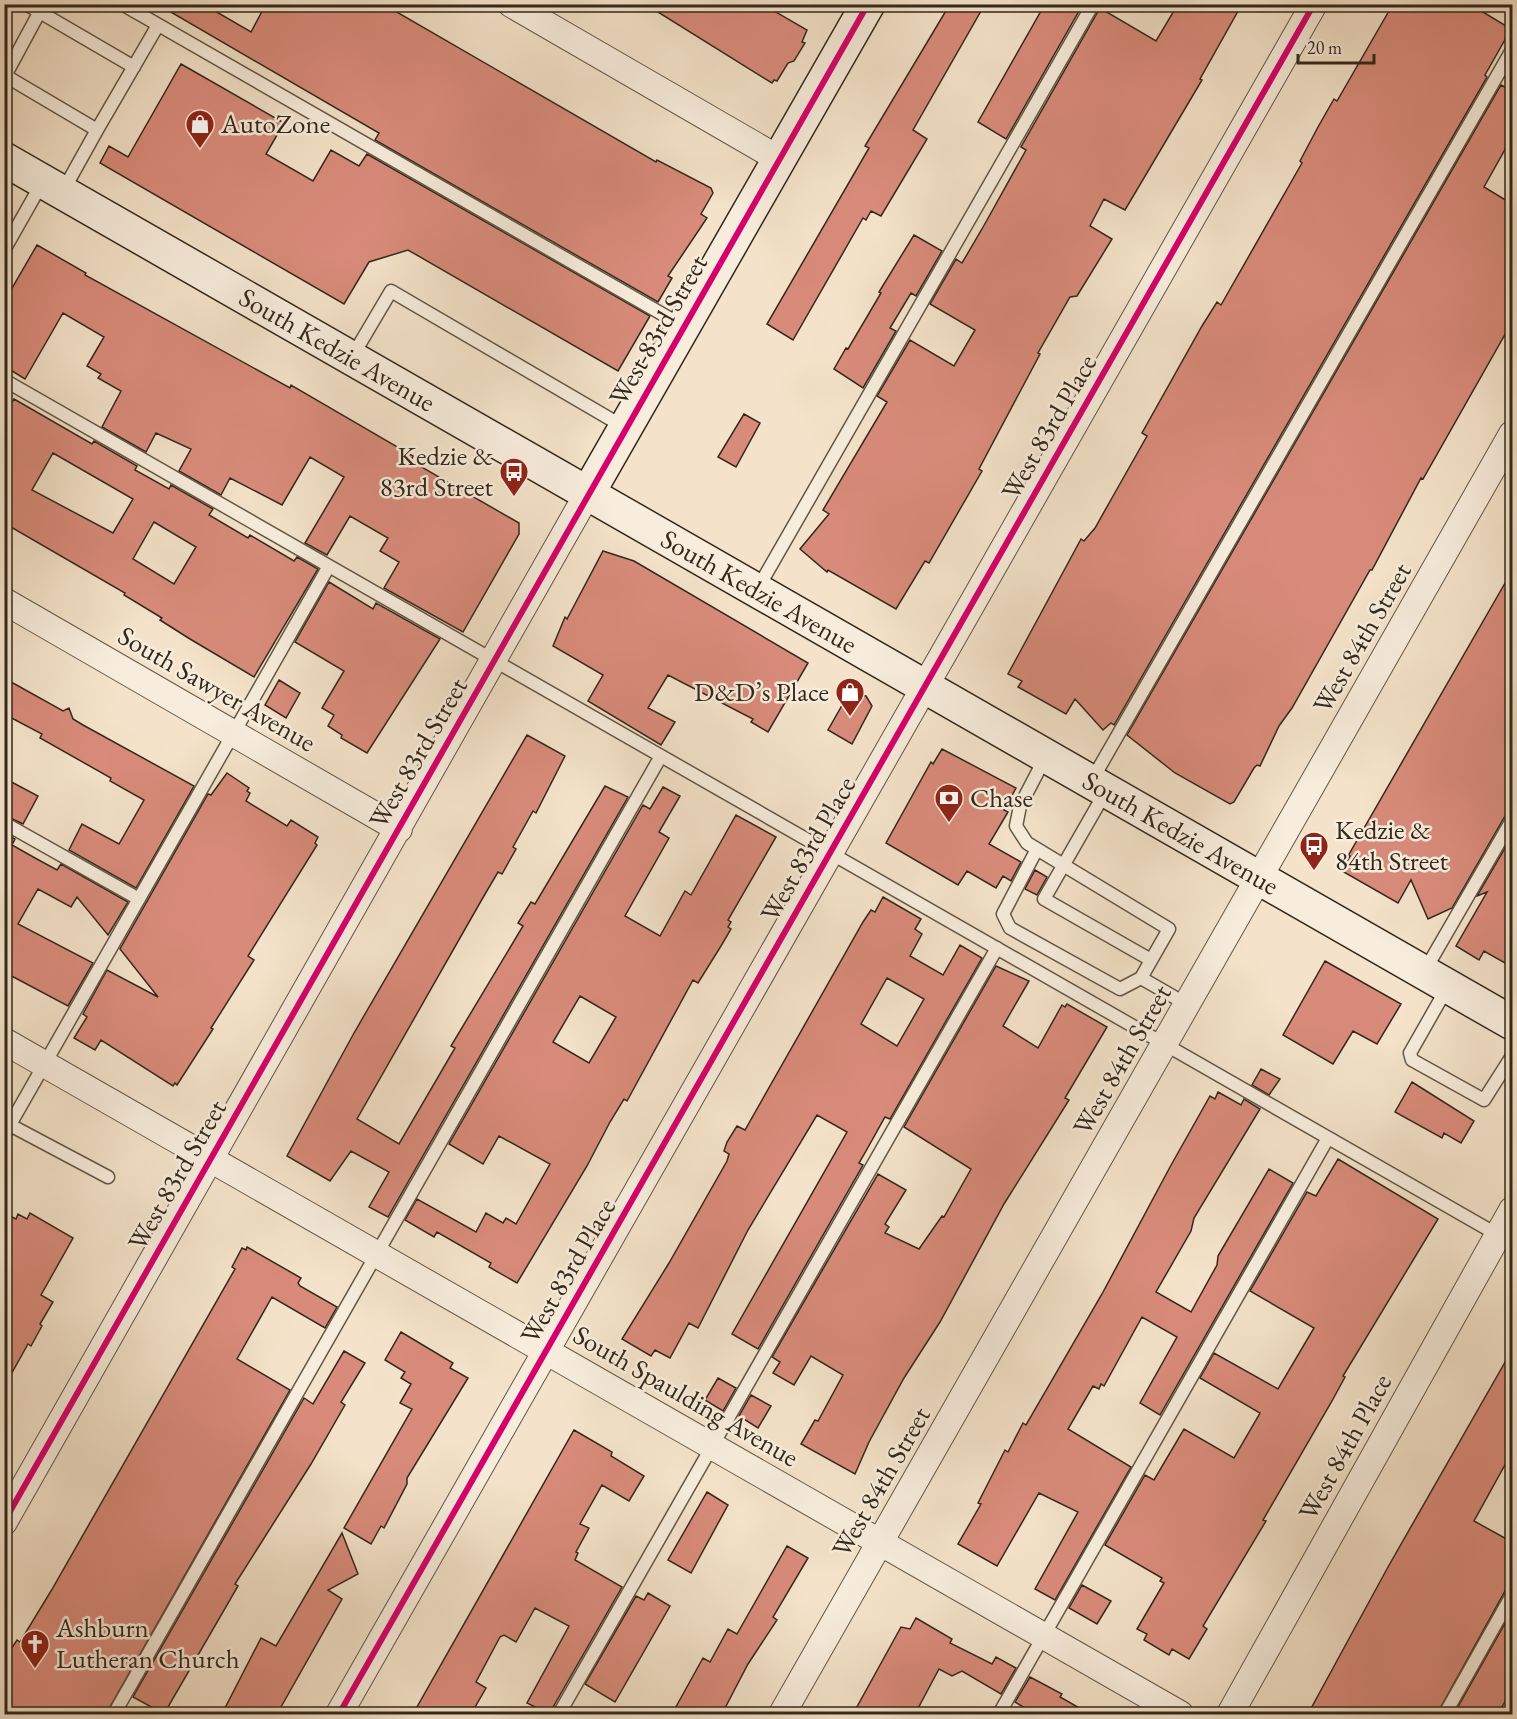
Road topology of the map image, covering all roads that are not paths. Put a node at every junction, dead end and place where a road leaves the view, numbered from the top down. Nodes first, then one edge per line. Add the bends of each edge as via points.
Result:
1 (26, 4) edge
2 (122, 4) edge
3 (511, 4) edge
4 (868, 4) edge
5 (1093, 4) edge
6 (1314, 4) edge
7 (39, 13) junction
8 (158, 25) junction
9 (1512, 50) edge
10 (134, 67) junction
11 (4, 76) edge
12 (97, 130) junction
13 (4, 159) edge
14 (779, 159) junction
15 (53, 186) junction
16 (4, 250) edge
17 (684, 327) junction
18 (351, 358) junction
19 (4, 380) edge
20 (626, 428) junction
21 (1512, 434) edge
22 (588, 493) junction
23 (329, 566) junction
24 (758, 589) junction
25 (4, 601) edge
26 (495, 661) junction
27 (926, 686) junction
28 (234, 732) junction
29 (1046, 755) junction
30 (662, 756) junction
31 (1099, 785) junction
32 (1512, 820) edge
33 (4, 823) edge
34 (399, 829) junction
35 (1037, 849) junction
36 (830, 853) junction
37 (1064, 865) junction
38 (1260, 878) junction
39 (139, 899) junction
40 (997, 948) junction
41 (1151, 960) junction
42 (1141, 978) junction
43 (1436, 979) junction
44 (1188, 1005) junction
45 (1512, 1023) edge
46 (4, 1041) edge
47 (1165, 1045) junction
48 (1512, 1056) edge
49 (44, 1064) junction
50 (7, 1130) edge
51 (1328, 1138) junction
52 (210, 1158) junction
53 (108, 1177) dead end
54 (1512, 1210) edge
55 (1505, 1239) edge
56 (378, 1255) junction
57 (546, 1351) junction
58 (712, 1446) junction
59 (13, 1488) edge
60 (4, 1522) edge
61 (881, 1543) junction
62 (1512, 1595) edge
63 (1044, 1636) junction
64 (114, 1714) edge
65 (339, 1714) edge
66 (559, 1714) edge
67 (782, 1714) edge
68 (999, 1714) edge
69 (1180, 1714) edge
70 (1230, 1714) edge
71 (1445, 1714) edge

1 - 7 lane
2 - 8 lane
3 - 14 street
4 - 14 main road, West 83rd Street
5 - 24 lane
6 - 27 street, West 83rd Place
7 - 10 lane
7 - 11 lane
8 - 10 lane
8 - 17 lane
9 - 31 lane
10 - 12 lane
11 - 12 lane
12 - 15 lane
13 - 15 main road, South Kedzie Avenue
14 - 17 main road, West 83rd Street
15 - 16 lane
15 - 18 main road, South Kedzie Avenue
17 - 20 main road, West 83rd Street
18 - 20 lane via 391,291
18 - 22 main road, South Kedzie Avenue
19 - 23 lane
20 - 22 main road, West 83rd Street
21 - 38 street, West 84th Street
22 - 24 main road, South Kedzie Avenue
22 - 26 street, West 83rd Street
23 - 26 lane
23 - 28 lane
24 - 27 main road, South Kedzie Avenue
25 - 28 street, South Sawyer Avenue
26 - 30 lane
26 - 34 street, West 83rd Street
27 - 29 main road, South Kedzie Avenue
27 - 36 street, West 83rd Place
28 - 34 street, South Sawyer Avenue
28 - 39 lane
29 - 31 main road, South Kedzie Avenue
29 - 35 lane via 1020,806 1016,826 1027,843
30 - 36 lane
30 - 56 lane
31 - 37 lane
31 - 38 main road, South Kedzie Avenue
32 - 43 lane
33 - 39 lane
34 - 52 street, West 83rd Street
35 - 37 lane
35 - 42 lane via 1003,914 1010,928 1120,989
36 - 40 lane
36 - 57 street, West 83rd Place
37 - 41 lane via 1169,929
37 - 41 lane via 1044,899
38 - 43 main road, South Kedzie Avenue
38 - 44 street, West 84th Street
39 - 49 lane
40 - 47 lane
40 - 58 lane
41 - 42 lane
42 - 44 lane
43 - 45 main road, South Kedzie Avenue
43 - 48 lane via 1410,1053 1412,1060 1484,1100
44 - 47 street, West 84th Street
46 - 49 street, South Spaulding Avenue
47 - 51 lane
47 - 61 street, West 84th Street
49 - 50 lane
49 - 52 street, South Spaulding Avenue
50 - 53 lane
51 - 55 lane
51 - 63 lane
52 - 56 street, South Spaulding Avenue
52 - 59 street, West 83rd Street
54 - 55 street, West 84th Place
55 - 70 street, West 84th Place
56 - 57 street, South Spaulding Avenue
56 - 64 lane
57 - 58 street, South Spaulding Avenue
57 - 65 street, West 83rd Place
58 - 61 street, South Spaulding Avenue
58 - 66 lane
59 - 60 street, West 83rd Street
61 - 63 street, South Spaulding Avenue
61 - 67 street, West 84th Street
62 - 71 lane
63 - 68 lane
63 - 69 street, South Spaulding Avenue

